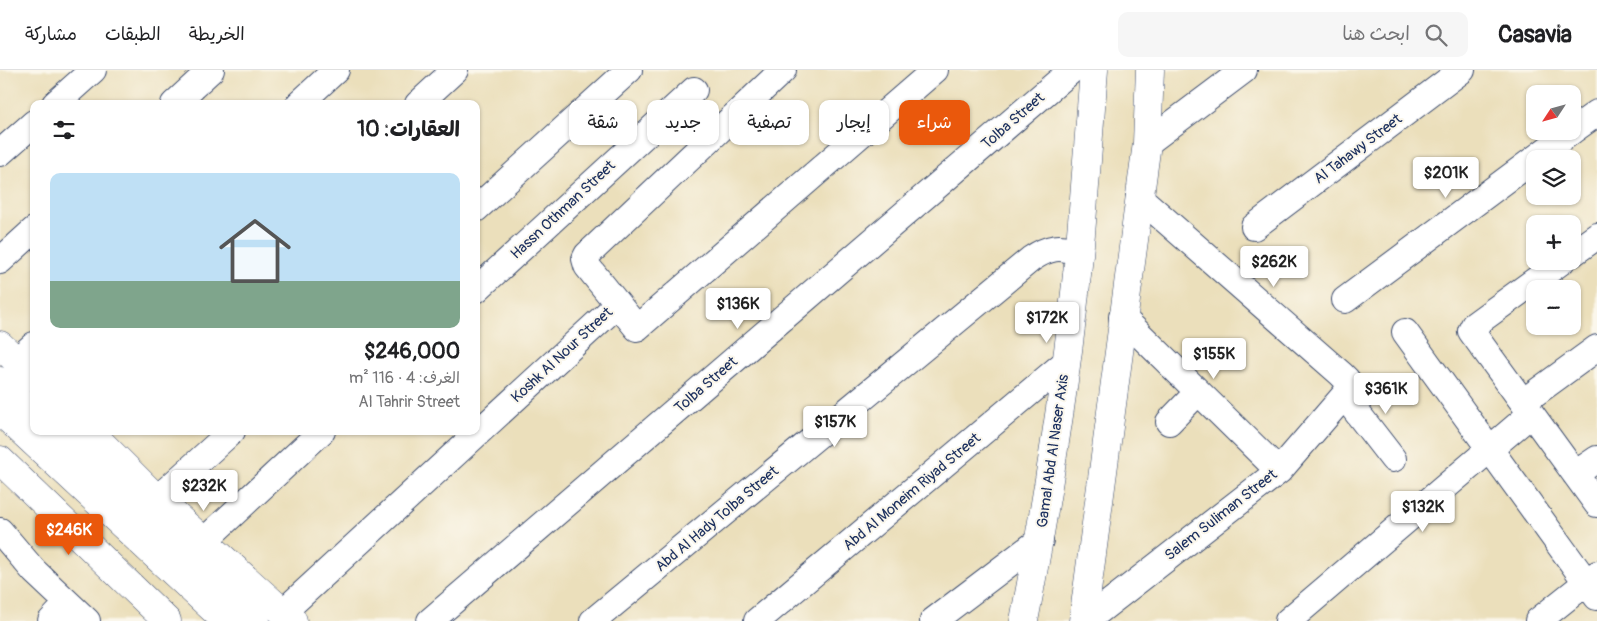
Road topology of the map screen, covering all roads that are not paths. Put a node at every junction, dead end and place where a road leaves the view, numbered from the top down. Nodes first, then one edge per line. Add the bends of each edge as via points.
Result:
1 (93, 70) edge
2 (211, 70) edge
3 (336, 70) edge
4 (629, 70) edge
5 (783, 70) edge
6 (935, 70) edge
7 (1072, 70) edge
8 (1094, 70) edge
9 (1150, 70) edge
10 (1244, 70) edge
11 (1462, 70) edge
12 (453, 71) edge
13 (694, 90) dead end
14 (59, 100) edge
15 (178, 100) edge
16 (303, 100) edge
17 (422, 100) edge
18 (1597, 112) edge
19 (1581, 124) edge
20 (30, 127) edge
21 (1560, 140) edge
22 (1146, 143) junction
23 (0, 153) edge
24 (1139, 197) junction
25 (480, 205) edge
26 (1254, 227) dead end
27 (30, 234) edge
28 (1597, 236) edge
29 (1581, 248) edge
30 (1079, 255) junction
31 (0, 261) edge
32 (1550, 270) edge
33 (480, 286) edge
34 (1345, 300) dead end
35 (617, 305) junction
36 (1122, 317) junction
37 (1405, 332) dead end
38 (1597, 348) edge
39 (1066, 362) junction
40 (0, 381) edge
41 (1198, 392) junction
42 (1345, 397) junction
43 (1527, 408) junction
44 (30, 409) edge
45 (0, 411) edge
46 (1169, 422) dead end
47 (58, 435) edge
48 (93, 435) edge
49 (228, 435) edge
50 (318, 435) edge
51 (479, 435) edge
52 (480, 435) edge
53 (1490, 450) junction
54 (1394, 459) dead end
55 (1597, 459) edge
56 (0, 460) edge
57 (1279, 471) junction
58 (1575, 474) junction
59 (157, 499) junction
60 (1597, 504) edge
61 (0, 531) edge
62 (204, 540) junction
63 (1040, 540) junction
64 (1594, 584) edge
65 (60, 612) edge
66 (288, 616) edge
67 (87, 621) edge
68 (167, 621) edge
69 (226, 621) edge
70 (256, 621) edge
71 (430, 621) edge
72 (593, 621) edge
73 (757, 621) edge
74 (933, 621) edge
75 (1024, 621) edge
76 (1085, 621) edge
77 (1288, 621) edge
78 (1538, 621) edge

1 - 14 street
2 - 15 street
3 - 16 street
4 - 25 street
5 - 35 street via 587,255 587,266
6 - 35 street, Koshk Al Nour Street via 641,325 636,328 632,325
7 - 71 street, Tolba Street
8 - 30 street, Gamal Abd Al Naser Axis
9 - 22 street
10 - 22 street
11 - 26 street, Al Tahawy Street
12 - 17 street
13 - 33 street, Hassn Othman Street
18 - 19 street
20 - 23 street
21 - 34 street
22 - 24 street
24 - 36 street
24 - 42 street via 1341,374 1348,385
27 - 31 street
28 - 29 street
30 - 39 street, Gamal Abd Al Naser Axis
30 - 72 street, Abd Al Hady Tolba Street via 1070,248 1056,247 1031,259
32 - 43 street via 1471,328
35 - 52 street, Koshk Al Nour Street
36 - 41 street
36 - 76 street
37 - 53 street
38 - 43 street
39 - 63 street, Gamal Abd Al Naser Axis
39 - 73 street, Abd Al Moneim Riyad Street
40 - 44 street
41 - 46 street
41 - 57 street
42 - 54 street
42 - 57 street, Salem Suliman Street
43 - 53 street
43 - 58 street
45 - 69 street
47 - 70 street
48 - 59 street
49 - 59 street
50 - 62 street
51 - 66 street, Koshk Al Nour Street
53 - 64 street
53 - 77 street
55 - 58 street
56 - 68 street
57 - 76 street, Salem Suliman Street
58 - 60 street
59 - 62 street
61 - 65 street via 34,571
62 - 66 street
63 - 74 street
63 - 75 street, Gamal Abd Al Naser Axis
64 - 78 street
65 - 67 street

